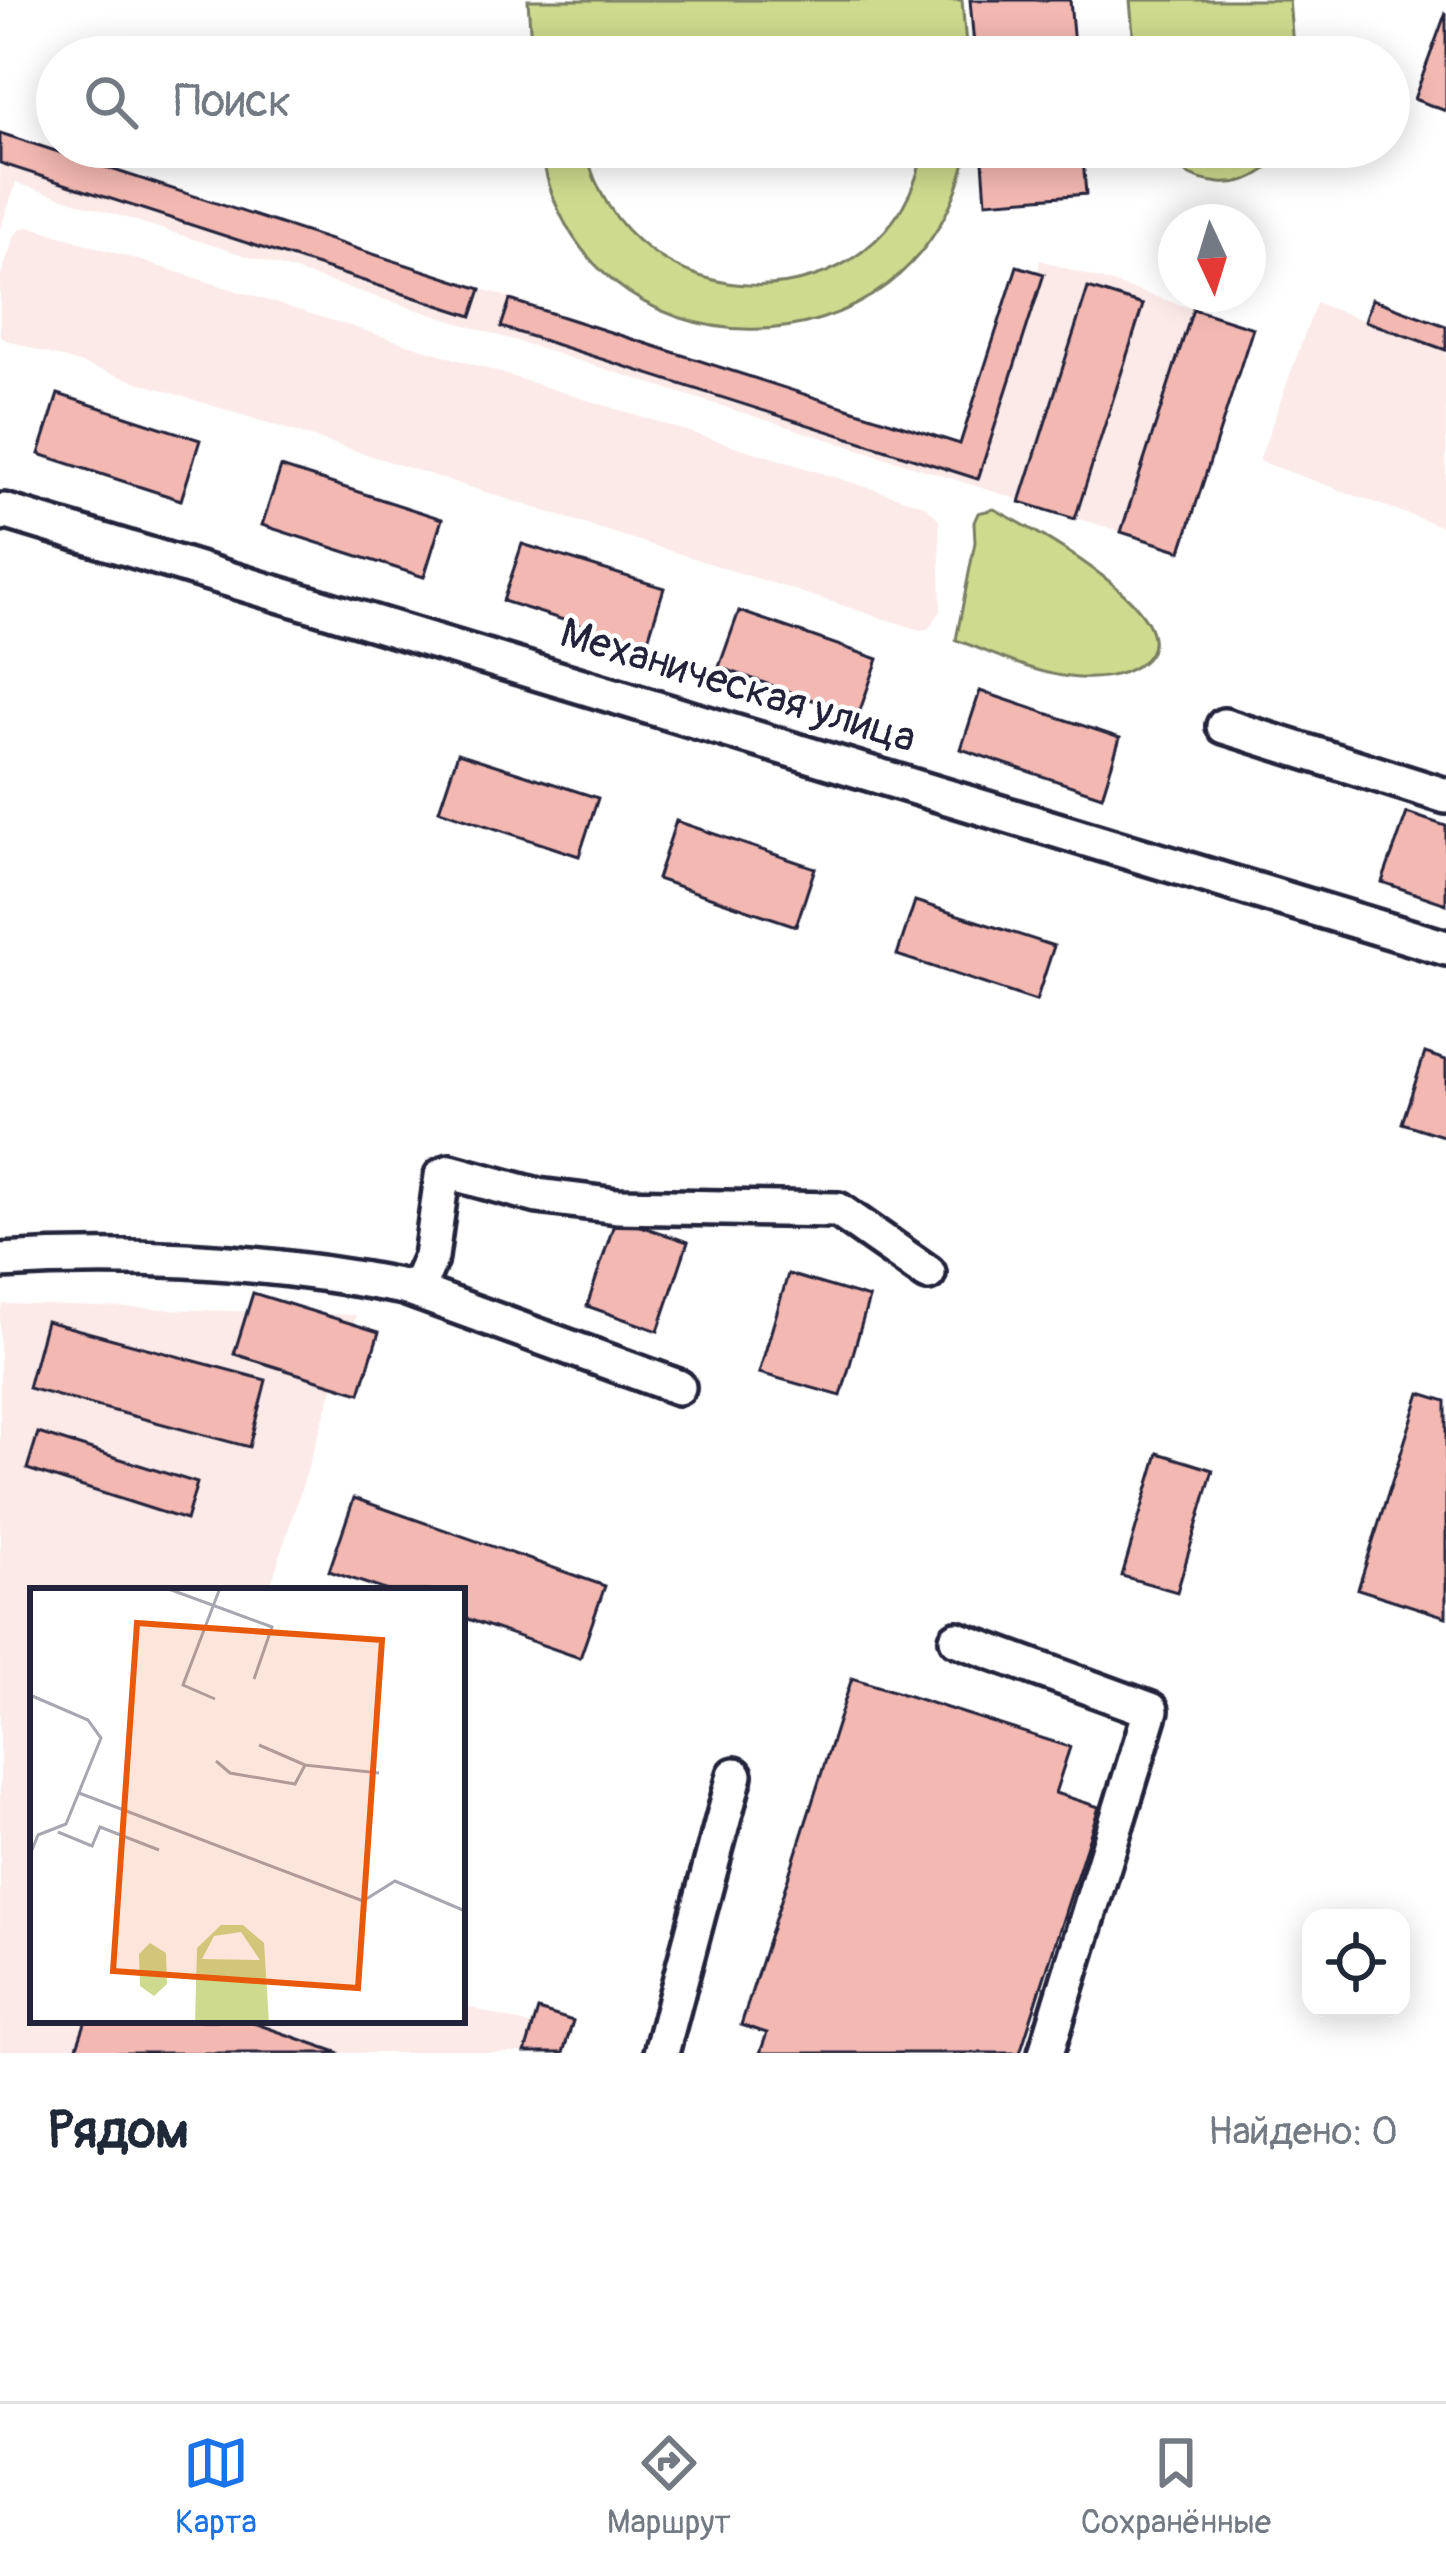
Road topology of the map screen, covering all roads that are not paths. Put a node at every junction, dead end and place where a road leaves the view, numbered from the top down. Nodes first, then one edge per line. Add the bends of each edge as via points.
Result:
1 (2, 512) edge
2 (1224, 726) dead end
3 (1446, 796) edge
4 (1446, 947) edge
5 (0, 1261) edge
6 (928, 1274) dead end
7 (404, 1287) junction
8 (678, 1387) dead end
9 (957, 1639) dead end
10 (736, 1775) dead end
11 (661, 2053) edge
12 (1046, 2053) edge

1 - 4 street, Механическая улица
2 - 3 street
5 - 7 street via 180,1257
6 - 7 street via 838,1210 617,1206 450,1172 442,1176 431,1257 419,1284
7 - 8 street
9 - 12 street via 1151,1710
10 - 11 street

